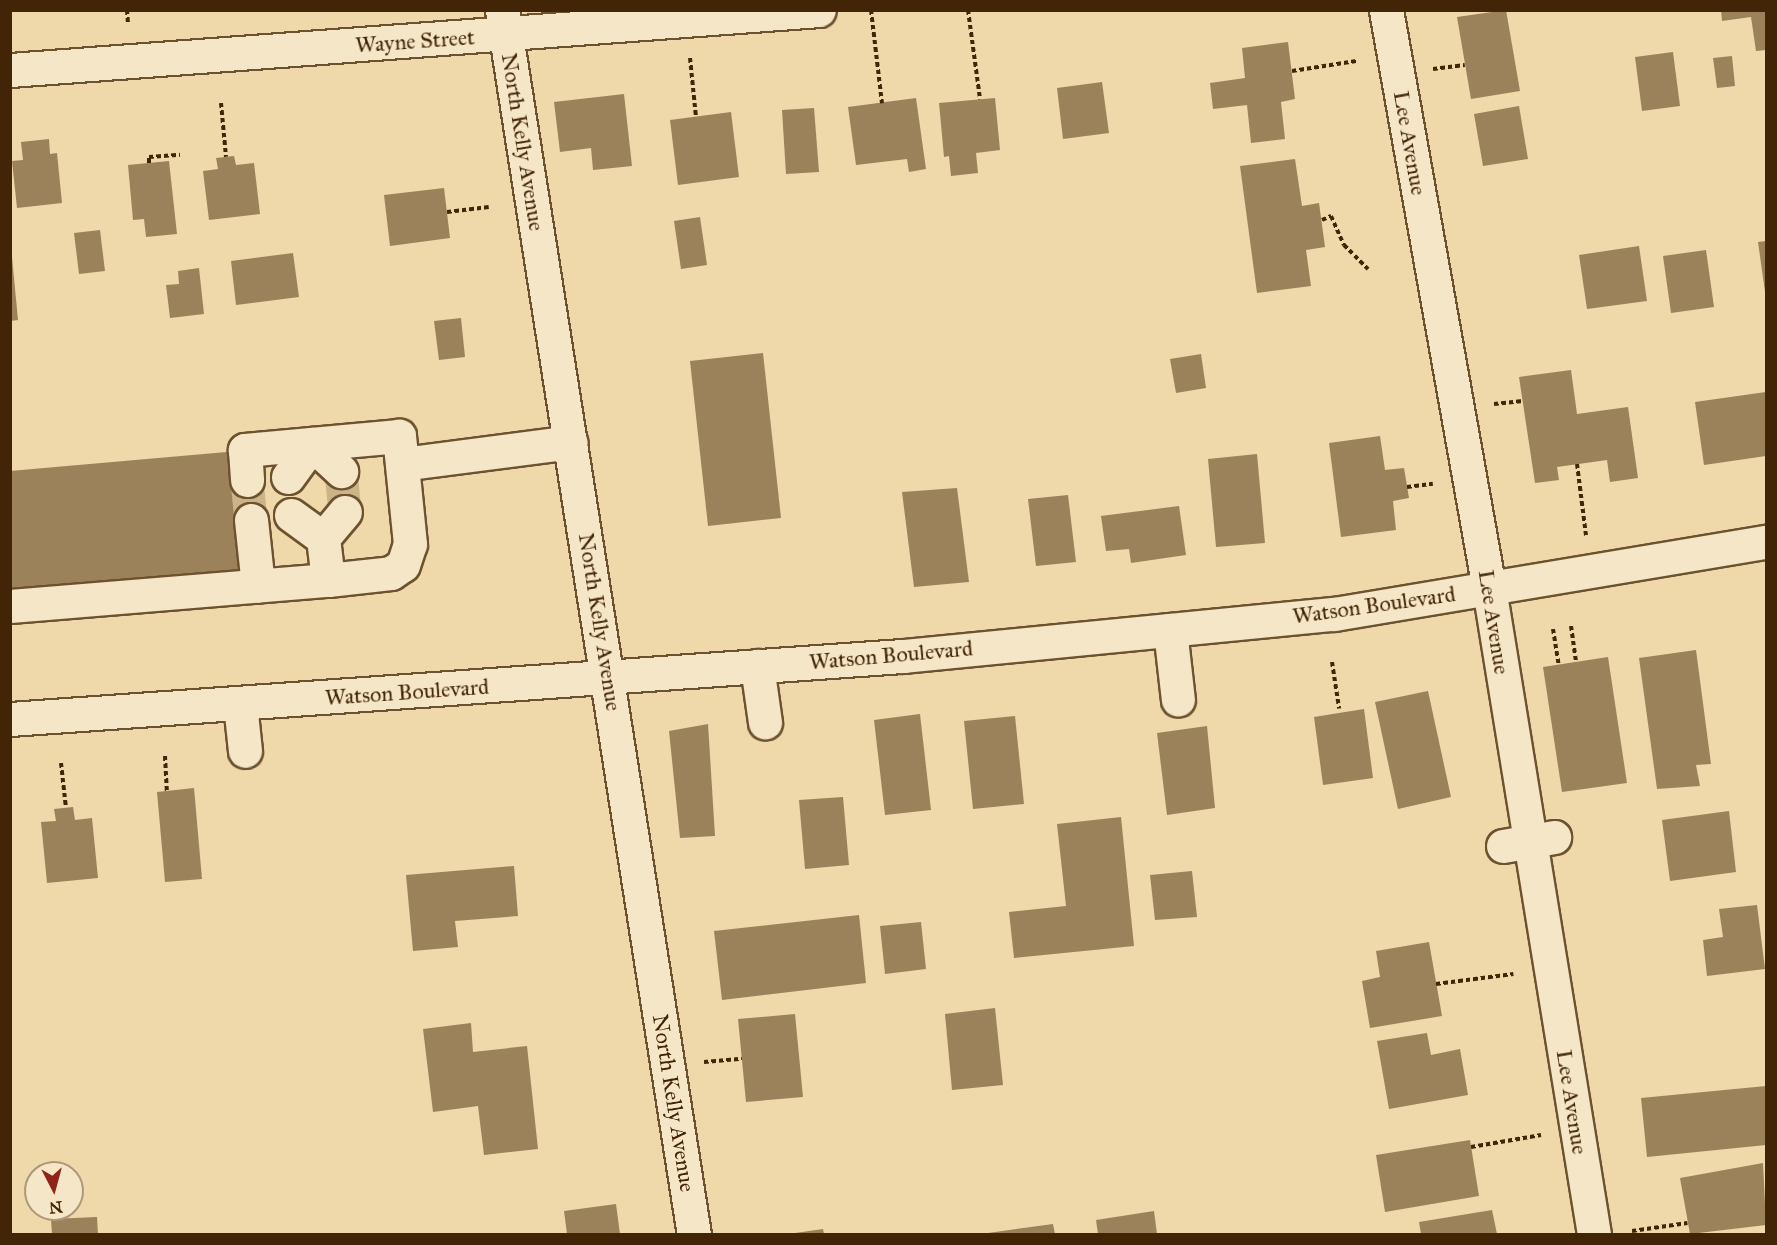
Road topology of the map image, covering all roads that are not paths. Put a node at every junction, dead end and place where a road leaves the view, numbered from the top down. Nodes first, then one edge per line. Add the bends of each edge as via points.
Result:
1 (819, 10) edge
2 (1386, 10) edge
3 (504, 22) edge
4 (10, 70) edge
5 (571, 441) junction
6 (312, 444) junction
7 (402, 464) junction
8 (341, 471) tunnel mouth
9 (288, 477) dead end
10 (247, 480) tunnel mouth
11 (345, 512) dead end
12 (291, 515) dead end
13 (251, 520) tunnel mouth
14 (323, 538) junction
15 (1767, 542) edge
16 (328, 580) junction
17 (258, 586) junction
18 (1489, 588) junction
19 (10, 606) edge
20 (1170, 630) junction
21 (757, 666) junction
22 (608, 677) junction
23 (1178, 700) dead end
24 (240, 704) junction
25 (11, 715) edge
26 (765, 723) dead end
27 (245, 751) dead end
28 (694, 1234) edge
29 (1594, 1234) edge

1 - 3 street, Wayne Street via 685,21
2 - 18 street, Lee Avenue
3 - 4 street, Wayne Street
3 - 5 street, North Kelly Avenue
5 - 7 street
5 - 22 street, North Kelly Avenue
6 - 7 street via 399,436
6 - 8 street
6 - 9 street
6 - 10 street via 245,450
7 - 16 street via 410,544 403,565 391,573
11 - 14 street
12 - 14 street
13 - 17 street
14 - 16 street
15 - 18 street, Watson Boulevard
16 - 17 street
17 - 19 street
18 - 20 street, Watson Boulevard via 1334,614
18 - 29 street, Lee Avenue
20 - 21 street, Watson Boulevard
20 - 23 street
21 - 22 street, Watson Boulevard
21 - 26 street
22 - 24 street, Watson Boulevard
22 - 28 street, North Kelly Avenue via 652,894
24 - 25 street, Watson Boulevard
24 - 27 street

